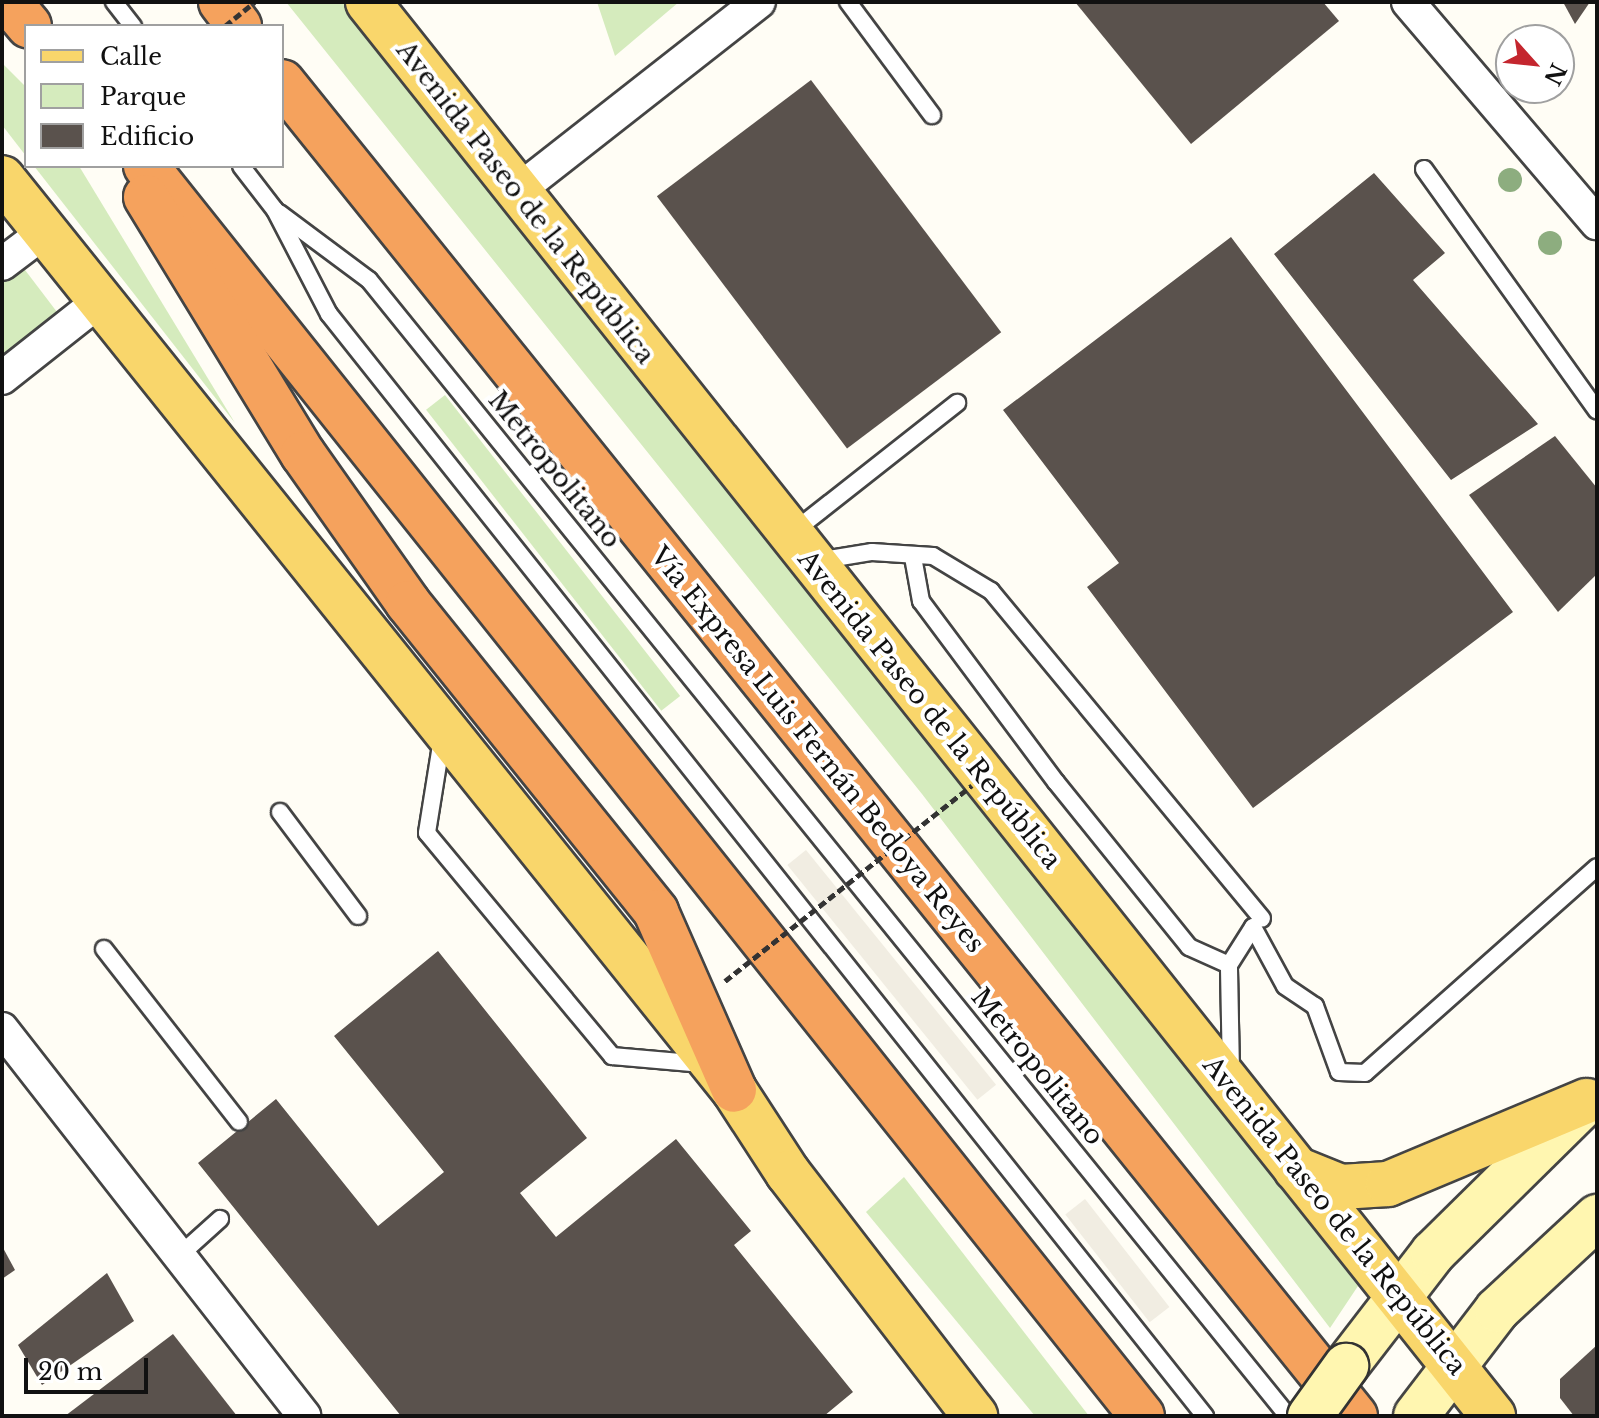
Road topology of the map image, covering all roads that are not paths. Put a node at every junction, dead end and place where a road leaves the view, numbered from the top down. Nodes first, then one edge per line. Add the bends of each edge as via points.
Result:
1 (9, 2) edge
2 (114, 2) edge
3 (221, 2) edge
4 (368, 2) edge
5 (759, 2) edge
6 (848, 2) edge
7 (1408, 2) edge
8 (27, 24) edge
9 (131, 24) edge
10 (238, 24) edge
11 (284, 84) edge
12 (932, 115) dead end
13 (131, 168) edge
14 (148, 168) edge
15 (243, 168) edge
16 (1424, 169) dead end
17 (2, 178) edge
18 (515, 193) junction
19 (275, 210) junction
20 (1597, 223) edge
21 (43, 233) junction
22 (2, 264) edge
23 (97, 303) junction
24 (2, 378) edge
25 (957, 403) dead end
26 (1597, 411) edge
27 (800, 548) junction
28 (913, 557) junction
29 (443, 733) junction
30 (280, 812) dead end
31 (1597, 867) edge
32 (358, 916) dead end
33 (1257, 923) junction
34 (104, 949) dead end
35 (1229, 965) junction
36 (2, 1029) edge
37 (724, 1078) junction
38 (1231, 1086) junction
39 (1592, 1096) edge
40 (239, 1122) dead end
41 (1296, 1169) junction
42 (1597, 1217) edge
43 (220, 1219) dead end
44 (180, 1255) junction
45 (1396, 1296) junction
46 (1450, 1363) junction
47 (1416, 1415) edge
48 (304, 1416) edge
49 (975, 1416) edge
50 (1142, 1416) edge
51 (1205, 1416) edge
52 (1288, 1416) edge
53 (1310, 1416) edge
54 (1355, 1416) edge
55 (1493, 1416) edge

1 - 8 highway
2 - 9 lane
3 - 10 highway
4 - 18 main road, Avenida Paseo de la República
5 - 18 street
6 - 12 lane
7 - 20 street
11 - 54 highway, Vía Expresa Luis Fernán Bedoya Reyes
13 - 37 highway via 177,258 303,454 408,603 656,912
14 - 50 highway
15 - 19 lane, Metropolitano
16 - 26 lane
17 - 21 main road
18 - 27 main road, Avenida Paseo de la República
19 - 51 lane, Metropolitano via 329,314
19 - 52 lane, Metropolitano via 369,280
21 - 22 street
21 - 23 main road
23 - 24 street
23 - 29 main road
25 - 27 lane
27 - 28 lane
27 - 38 main road, Avenida Paseo de la República
28 - 33 lane via 948,562 991,591
28 - 35 lane via 921,601 1056,782 1189,947
29 - 37 main road
29 - 37 lane via 427,833 612,1056
30 - 32 lane
31 - 33 lane via 1365,1073 1339,1072 1315,1006 1285,986
33 - 35 lane
34 - 40 lane
35 - 38 lane
36 - 44 street
37 - 49 main road via 788,1173
38 - 41 main road, Avenida Paseo de la República
39 - 41 main road via 1388,1184 1341,1187
39 - 45 street
41 - 45 main road, Avenida Paseo de la República
42 - 46 street
43 - 44 lane
44 - 48 street
45 - 46 main road, Avenida Paseo de la República
45 - 53 street, bridge
46 - 47 street
46 - 55 main road, Avenida Paseo de la República

